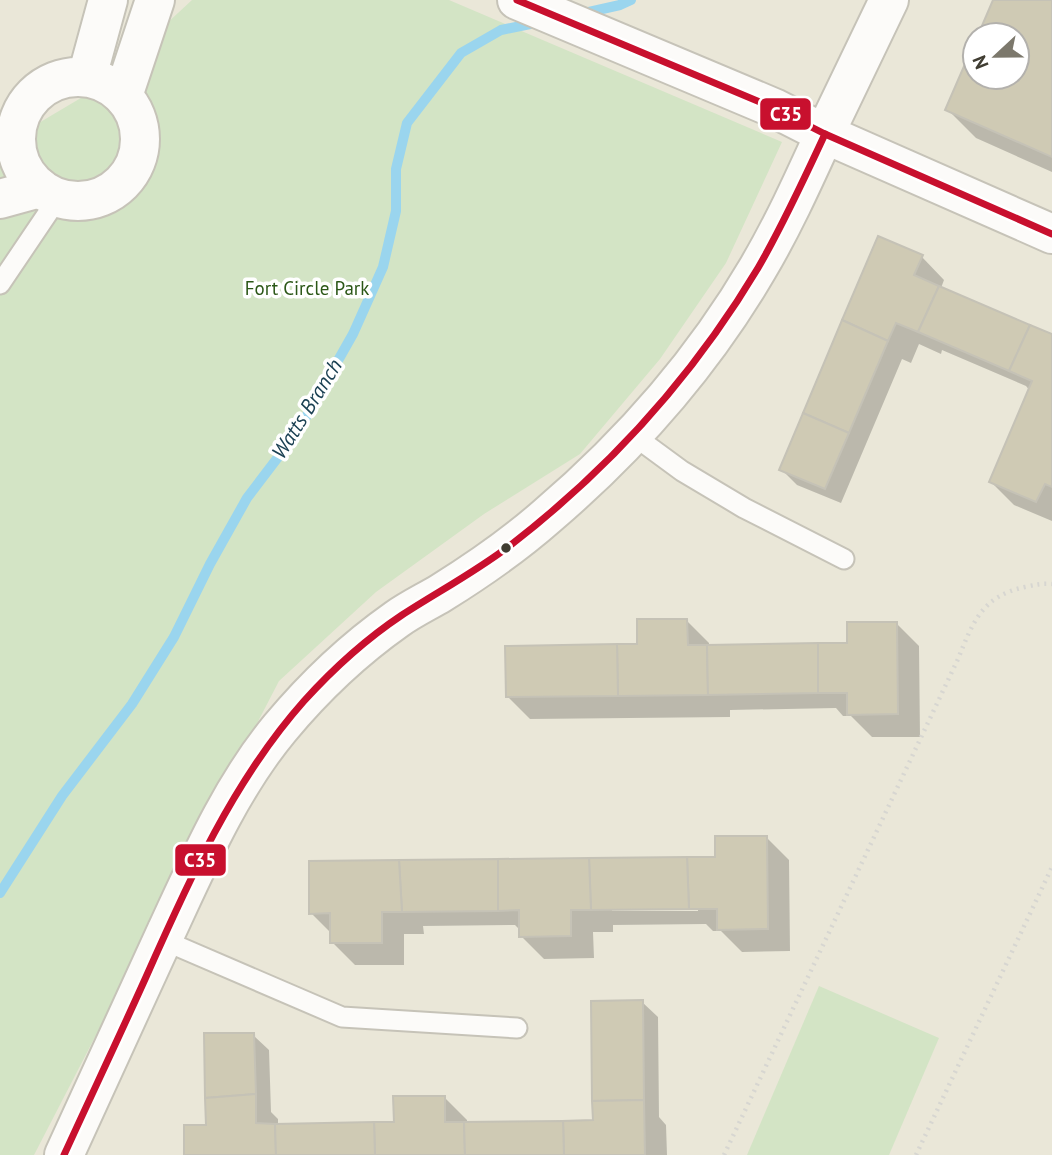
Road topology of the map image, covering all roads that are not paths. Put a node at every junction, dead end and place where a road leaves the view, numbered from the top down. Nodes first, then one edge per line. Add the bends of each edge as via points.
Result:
1 (108, 0) edge
2 (155, 0) edge
3 (517, 0) edge
4 (889, 0) edge
5 (87, 77) junction
6 (123, 96) junction
7 (825, 134) junction
8 (8, 143) edge
9 (49, 193) junction
10 (0, 199) edge
11 (1052, 234) edge
12 (0, 284) edge
13 (633, 435) junction
14 (844, 559) dead end
15 (163, 940) junction
16 (517, 1028) dead end
17 (64, 1155) edge

1 - 5 street
2 - 6 street
3 - 7 street
4 - 7 street
5 - 6 street via 107,83
5 - 8 street via 66,77 46,85 31,98
6 - 9 street via 135,113 140,134 139,154 130,173 98,198 78,201
7 - 11 street
7 - 13 street via 757,270 673,390
8 - 9 street via 26,173
9 - 10 street
9 - 12 lane
13 - 14 lane via 744,508
13 - 15 street via 543,520 475,571 367,641 306,698 272,738 231,800
15 - 16 lane via 342,1017
15 - 17 street

